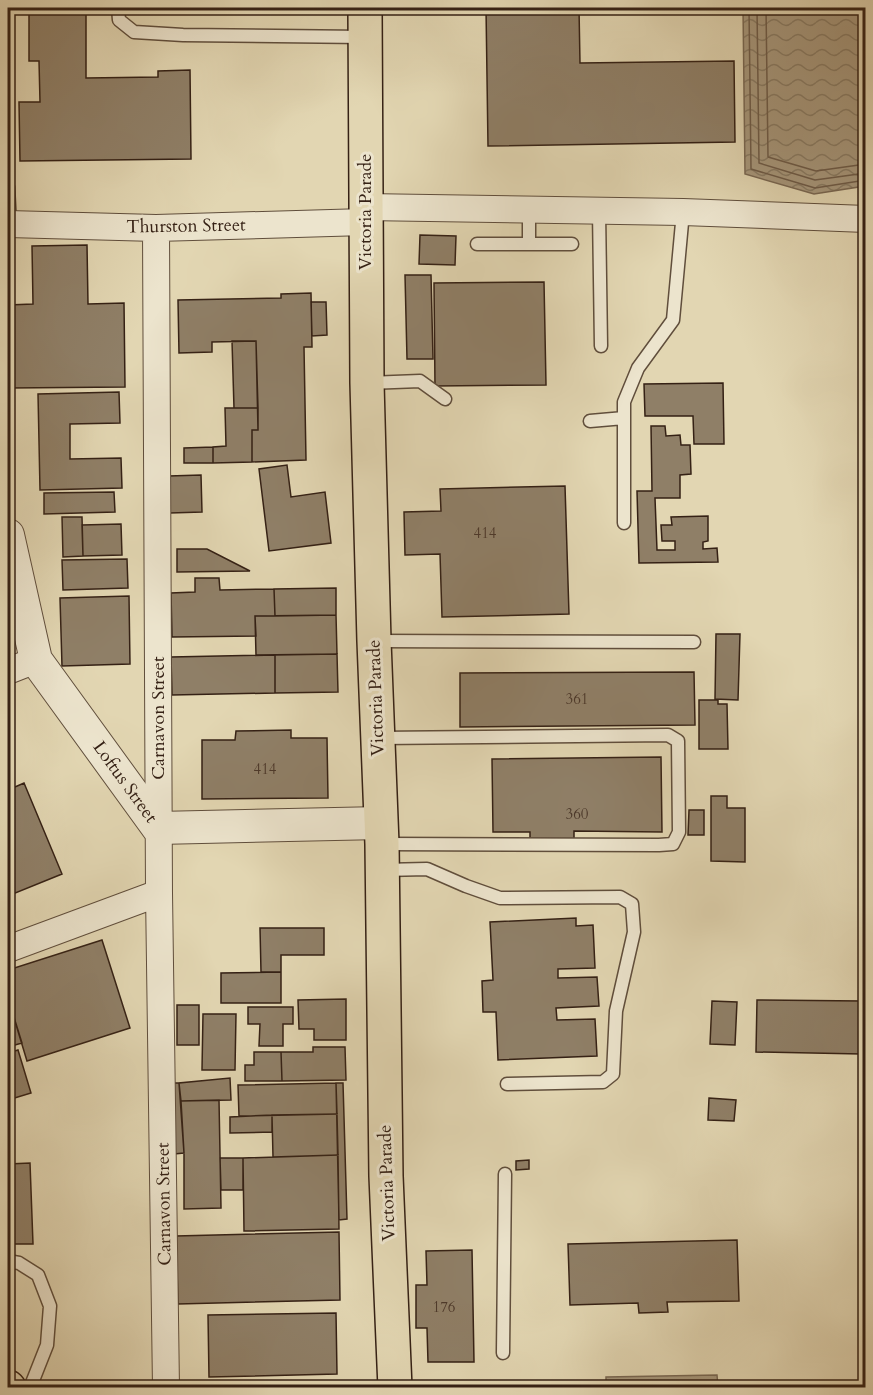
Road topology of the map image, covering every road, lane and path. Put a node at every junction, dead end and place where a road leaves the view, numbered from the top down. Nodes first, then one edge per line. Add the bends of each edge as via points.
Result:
1 (118, 8) edge
2 (365, 22) edge
3 (8, 186) edge
4 (529, 210) junction
5 (599, 211) junction
6 (683, 212) junction
7 (365, 215) junction
8 (866, 219) edge
9 (9, 224) edge
10 (156, 228) junction
11 (529, 243) junction
12 (477, 244) dead end
13 (572, 244) dead end
14 (601, 346) dead end
15 (367, 383) junction
16 (445, 399) dead end
17 (624, 418) junction
18 (590, 420) dead end
19 (624, 523) dead end
20 (8, 535) edge
21 (374, 641) junction
22 (694, 642) dead end
23 (22, 665) edge
24 (378, 738) junction
25 (158, 828) junction
26 (381, 845) junction
27 (159, 893) junction
28 (8, 949) edge
29 (507, 1084) dead end
30 (505, 1174) dead end
31 (8, 1261) edge
32 (502, 1353) dead end
33 (30, 1388) edge
34 (166, 1388) edge
35 (395, 1388) edge

1 - 2 lane via 119,20 134,32 183,35
2 - 7 highway, Victoria Parade
3 - 9 lane
4 - 5 street, Thurston Street
4 - 7 street, Thurston Street
4 - 11 lane
5 - 6 street, Thurston Street
5 - 14 lane
6 - 8 street, Thurston Street
6 - 17 lane via 673,320 639,368 624,402
7 - 10 street, Thurston Street
7 - 15 highway, Victoria Parade
9 - 10 street, Thurston Street
10 - 25 street, Carnavon Street
11 - 12 lane
11 - 13 lane
15 - 16 lane via 420,381
15 - 21 highway, Victoria Parade
17 - 18 lane
17 - 19 lane
20 - 23 street, Loftus Street
21 - 22 lane
21 - 24 highway, Victoria Parade
23 - 25 street, Loftus Street
24 - 26 highway, Victoria Parade
24 - 26 lane via 668,735 678,741 679,832 673,844
25 - 26 street, Loftus Street
25 - 27 street, Carnavon Street
26 - 29 lane via 427,869 500,898 620,897 632,904 634,932 616,1011 613,1074 603,1082
26 - 35 highway, Victoria Parade via 386,1176
27 - 28 street
27 - 34 street, Carnavon Street
30 - 32 lane
31 - 33 lane via 38,1275 50,1306 47,1345

